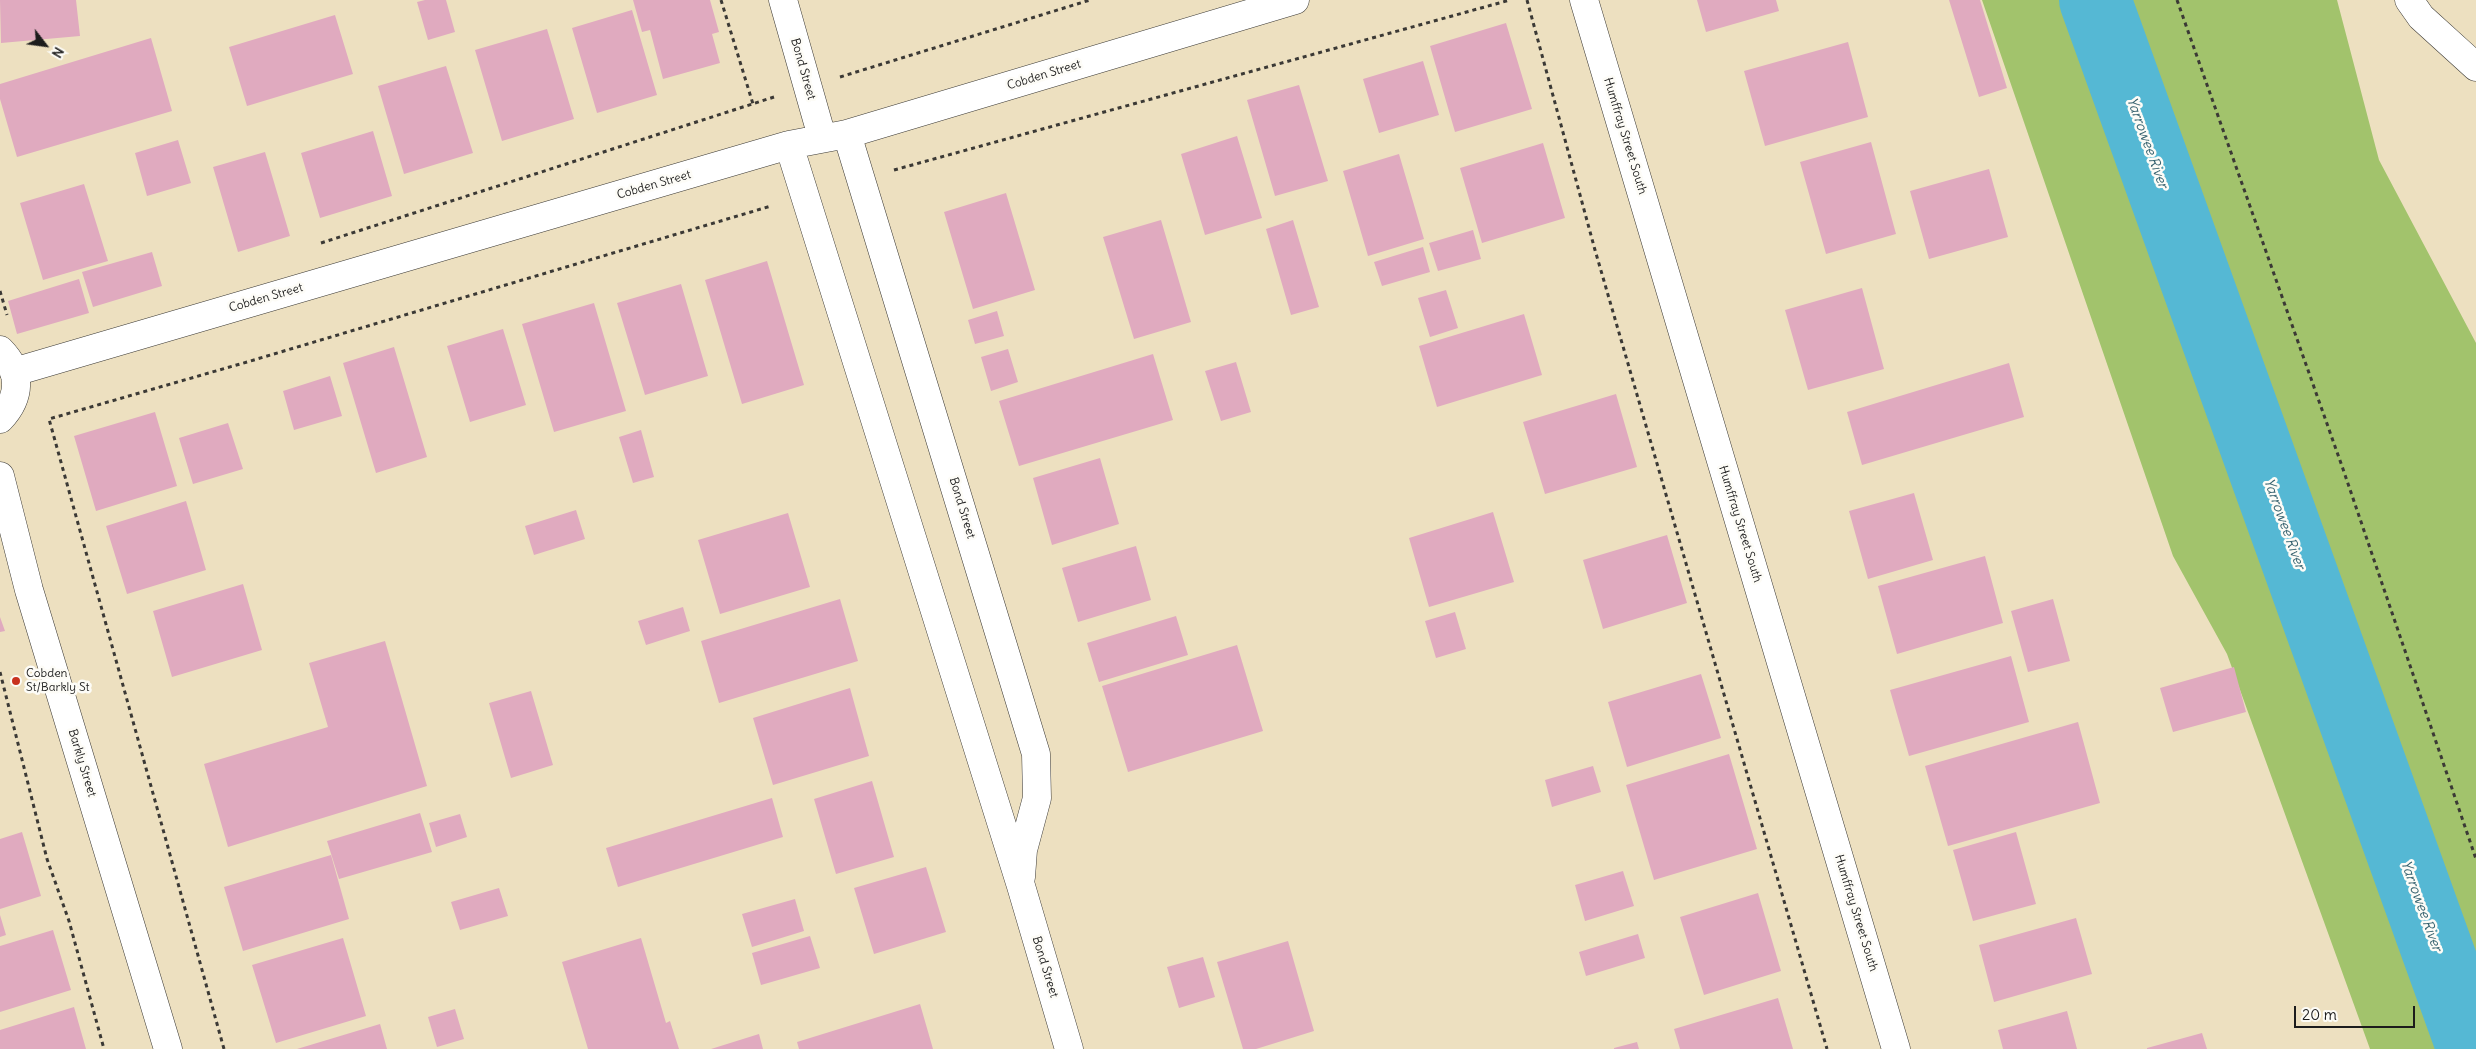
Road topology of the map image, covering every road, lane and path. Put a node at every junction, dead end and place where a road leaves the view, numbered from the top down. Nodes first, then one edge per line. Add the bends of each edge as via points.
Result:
1 (721, 0) edge
2 (783, 0) edge
3 (1090, 0) edge
4 (1295, 0) edge
5 (1510, 0) edge
6 (1527, 0) edge
7 (1584, 0) edge
8 (2177, 0) edge
9 (2409, 0) edge
10 (2476, 67) edge
11 (808, 87) junction
12 (753, 104) junction
13 (835, 136) junction
14 (789, 145) junction
15 (861, 180) junction
16 (805, 196) junction
17 (317, 244) dead end
18 (7, 361) edge
19 (0, 419) edge
20 (0, 476) edge
21 (0, 672) edge
22 (2476, 859) edge
23 (1021, 886) junction
24 (104, 1049) edge
25 (168, 1049) edge
26 (224, 1049) edge
27 (1069, 1049) edge
28 (1827, 1049) edge
29 (1896, 1049) edge

1 - 12 path
2 - 11 street, Bond Street
3 - 11 path
4 - 13 street, Cobden Street
5 - 15 path
6 - 28 path via 1595,250
7 - 29 street, Humffray Street South
8 - 22 path via 2340,459
9 - 10 street via 2421,17
11 - 12 path
11 - 13 street, Bond Street
12 - 17 path
13 - 14 street, Cobden Street
13 - 15 street, Bond Street
14 - 16 street, Bond Street
14 - 18 street, Cobden Street
15 - 23 street, Bond Street via 1036,754 1037,798 1023,850
16 - 23 street, Bond Street
16 - 26 path via 49,418
18 - 19 street via 16,380 16,396
20 - 25 street, Barkly Street via 29,590
21 - 24 path via 47,859 69,921
23 - 27 street, Bond Street

